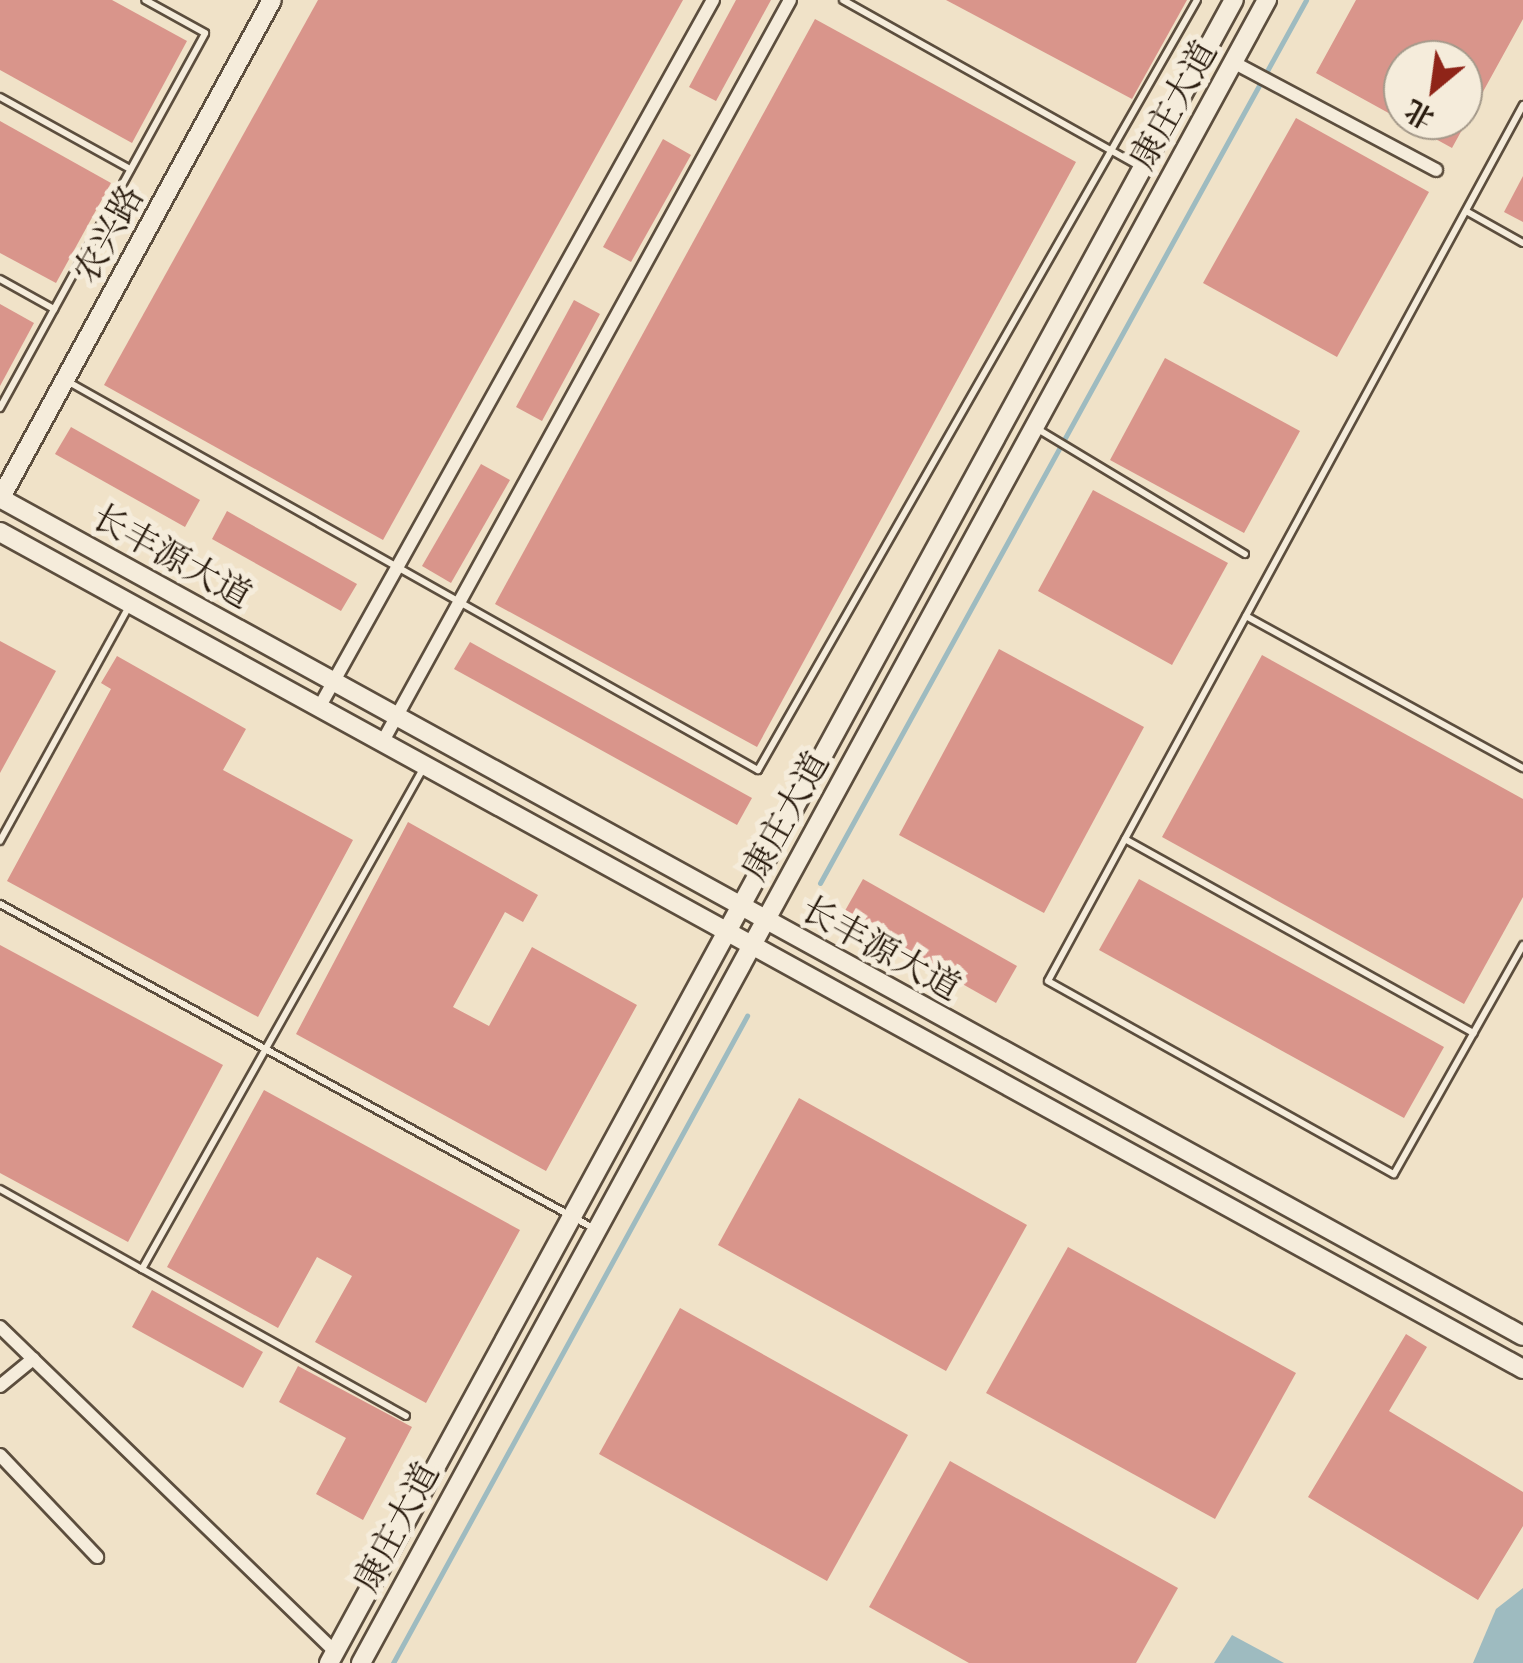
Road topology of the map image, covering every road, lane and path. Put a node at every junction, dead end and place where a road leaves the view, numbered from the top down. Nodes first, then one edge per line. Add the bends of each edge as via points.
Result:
1 (145, 0) edge
2 (272, 0) edge
3 (713, 0) edge
4 (790, 0) edge
5 (843, 0) edge
6 (1196, 0) edge
7 (1234, 0) edge
8 (1268, 0) edge
9 (1233, 62) junction
10 (0, 97) edge
11 (1523, 105) edge
12 (1111, 150) junction
13 (1143, 168) junction
14 (130, 169) junction
15 (1436, 170) dead end
16 (1466, 211) junction
17 (1523, 243) edge
18 (0, 279) edge
19 (54, 308) junction
20 (65, 380) junction
21 (0, 408) edge
22 (1034, 427) junction
23 (0, 498) edge
24 (0, 532) edge
25 (1245, 554) dead end
26 (396, 569) junction
27 (131, 604) junction
28 (458, 604) junction
29 (1246, 616) junction
30 (333, 682) junction
31 (320, 706) junction
32 (396, 717) junction
33 (382, 741) junction
34 (426, 764) junction
35 (1523, 768) edge
36 (0, 840) edge
37 (1125, 840) junction
38 (0, 904) edge
39 (740, 908) junction
40 (764, 922) junction
41 (728, 933) junction
42 (1523, 945) edge
43 (751, 946) junction
44 (1474, 1033) junction
45 (268, 1050) junction
46 (0, 1189) edge
47 (573, 1216) junction
48 (593, 1228) junction
49 (142, 1269) junction
50 (0, 1327) edge
51 (1523, 1336) edge
52 (34, 1359) junction
53 (1523, 1369) edge
54 (0, 1386) edge
55 (406, 1416) dead end
56 (0, 1454) edge
57 (97, 1557) dead end
58 (332, 1658) edge
59 (360, 1663) edge

1 - 14 lane via 204,33
2 - 20 main road, 农兴路
3 - 26 street
4 - 28 street
5 - 12 lane
6 - 12 lane
7 - 13 main road, 康庄大道
8 - 9 main road, 康庄大道
9 - 15 street
9 - 22 main road, 康庄大道
10 - 14 lane
11 - 16 lane
12 - 13 lane
12 - 28 lane via 758,770
13 - 39 main road, 康庄大道
14 - 19 lane
16 - 17 lane
16 - 29 lane
18 - 19 lane
19 - 21 lane
20 - 23 main road, 农兴路
20 - 26 lane
22 - 25 lane
22 - 40 main road, 康庄大道
23 - 30 main road, 长丰源大道
24 - 27 main road, 长丰源大道
26 - 28 lane
26 - 30 street
27 - 31 main road, 长丰源大道
27 - 36 lane
28 - 32 street
29 - 35 lane
29 - 37 lane
30 - 31 street
30 - 32 main road, 长丰源大道
31 - 33 main road, 长丰源大道
32 - 33 street
32 - 39 main road, 长丰源大道
33 - 34 main road, 长丰源大道
34 - 41 main road, 长丰源大道
34 - 45 lane
37 - 44 lane
37 - 44 lane via 1048,981 1377,1165 1394,1174
38 - 45 lane
39 - 40 main road, 长丰源大道
39 - 41 main road, 康庄大道
40 - 43 main road, 康庄大道
40 - 51 main road, 长丰源大道
41 - 43 main road, 长丰源大道
41 - 47 main road, 康庄大道
42 - 44 lane
43 - 48 main road, 康庄大道
43 - 53 main road, 长丰源大道
45 - 47 lane
45 - 49 lane
46 - 49 lane
47 - 48 lane
47 - 58 main road, 康庄大道
48 - 59 main road, 康庄大道
49 - 55 lane
50 - 52 street
52 - 54 street
52 - 58 street
56 - 57 street

